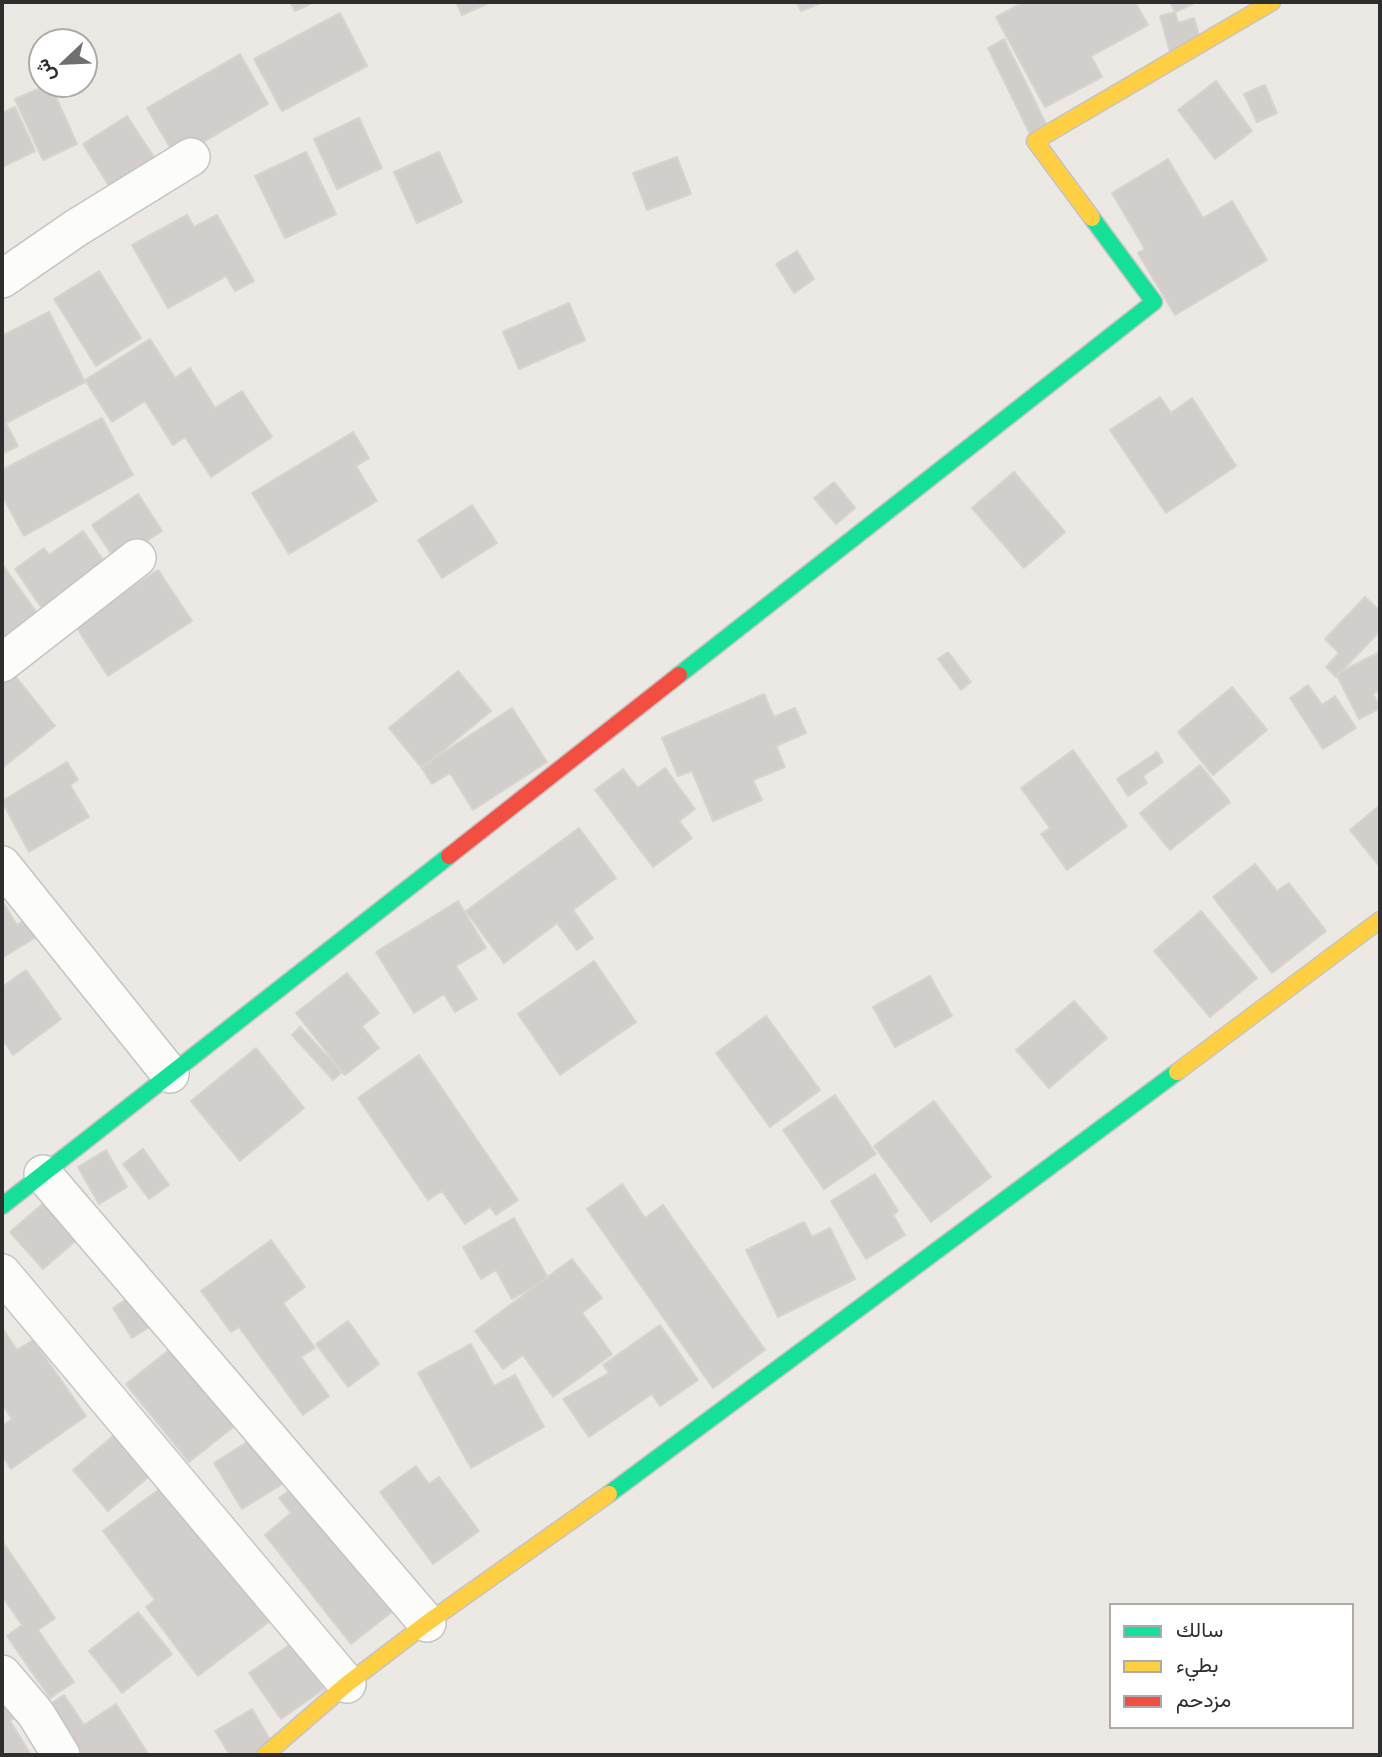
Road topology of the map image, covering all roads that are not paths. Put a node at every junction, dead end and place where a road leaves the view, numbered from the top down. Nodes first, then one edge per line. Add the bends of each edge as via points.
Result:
1 (1272, 2) edge
2 (191, 158) dead end
3 (2, 279) edge
4 (137, 558) dead end
5 (2, 663) edge
6 (2, 865) edge
7 (1380, 920) edge
8 (170, 1073) junction
9 (43, 1174) junction
10 (2, 1206) edge
11 (2, 1273) edge
12 (427, 1623) junction
13 (2, 1674) edge
14 (347, 1684) junction
15 (61, 1755) edge
16 (265, 1755) edge

1 - 8 street via 1035,141 1154,302
2 - 3 street
4 - 5 street
6 - 8 street
7 - 12 street via 615,1490
8 - 9 street
9 - 10 street
9 - 12 street
11 - 14 street
12 - 14 street
13 - 15 street via 36,1714
14 - 16 street

